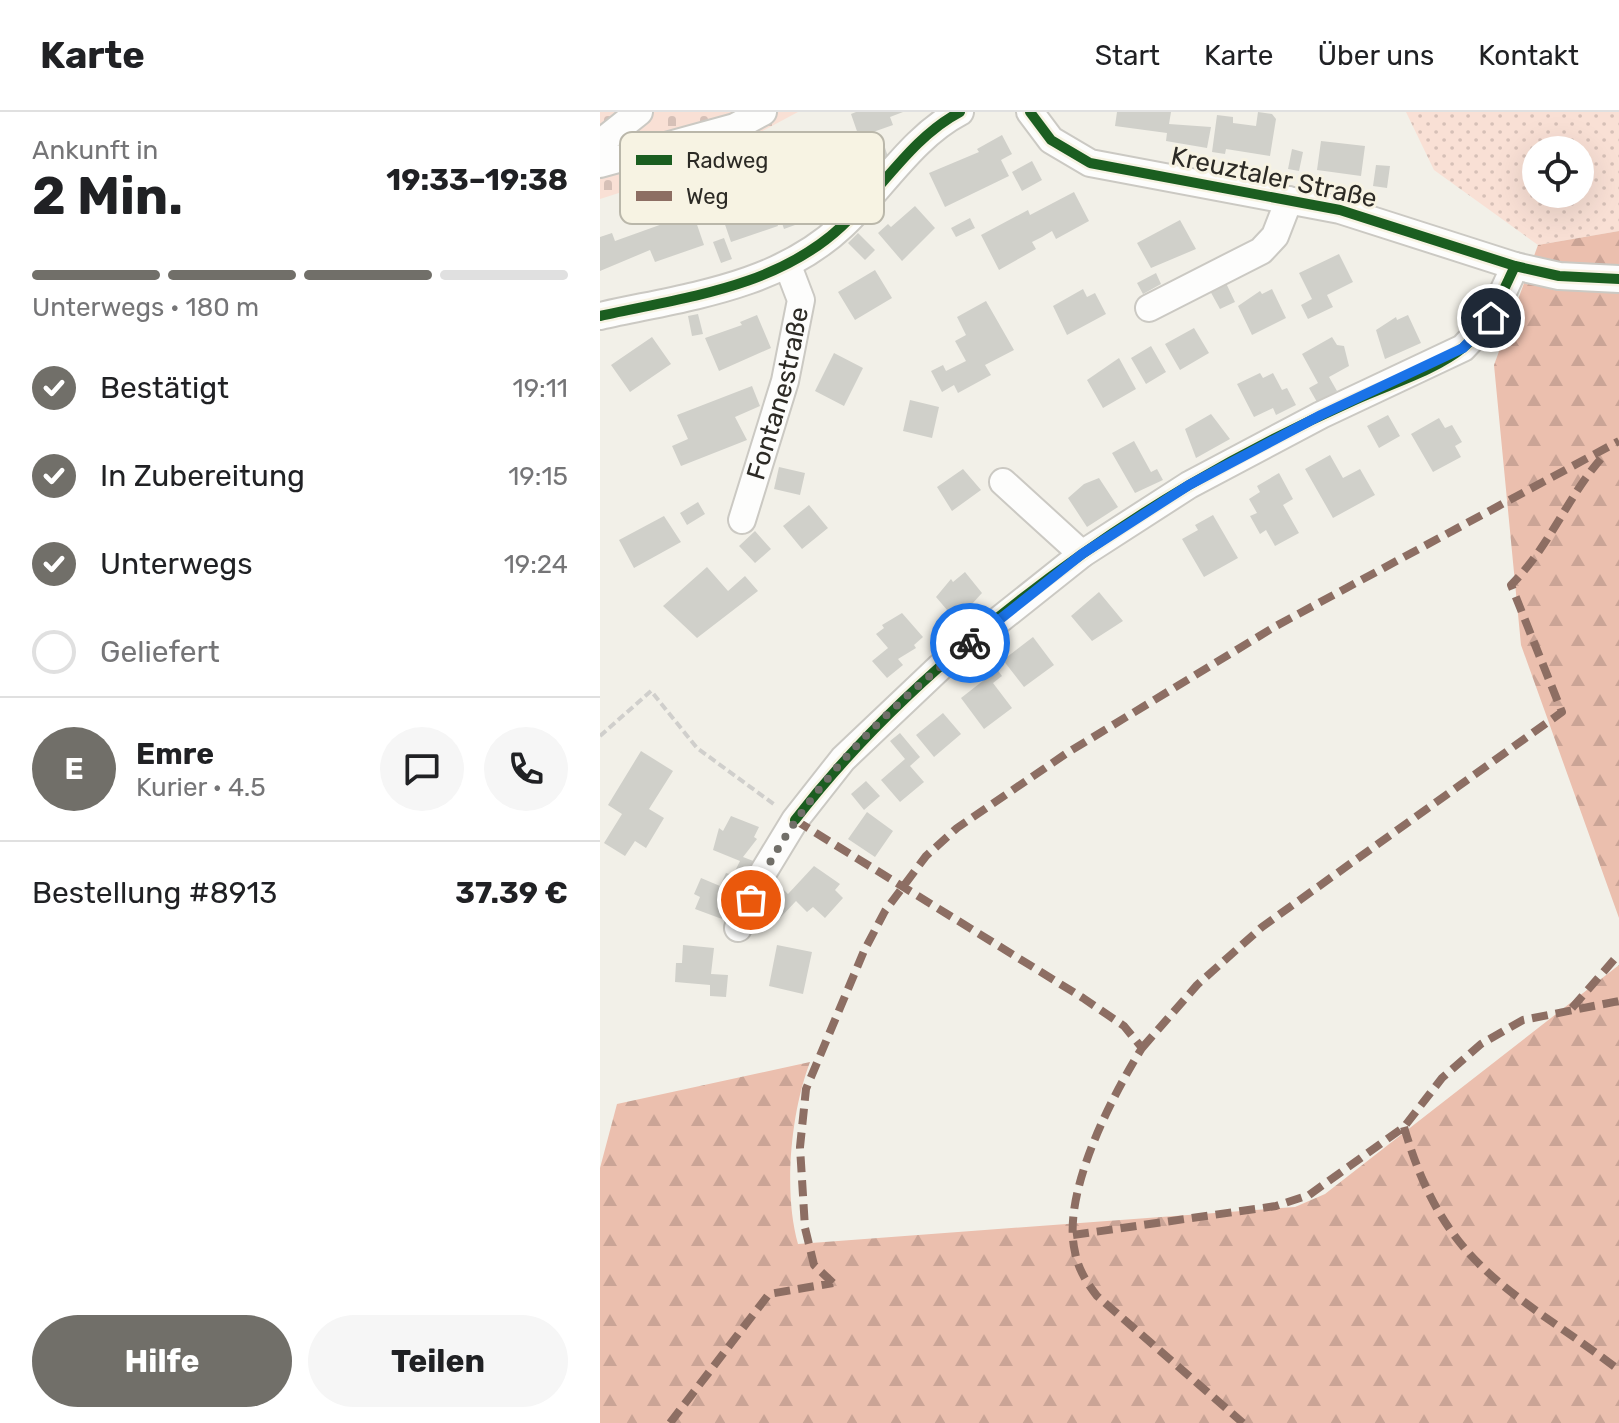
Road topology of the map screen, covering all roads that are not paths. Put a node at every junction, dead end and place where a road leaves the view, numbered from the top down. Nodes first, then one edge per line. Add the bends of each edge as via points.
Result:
1 (639, 112) edge
2 (763, 112) edge
3 (960, 112) edge
4 (1030, 112) edge
5 (717, 132) edge
6 (600, 143) edge
7 (620, 159) edge
8 (600, 164) edge
9 (884, 182) edge
10 (1289, 200) junction
11 (845, 224) edge
12 (788, 266) junction
13 (1515, 266) junction
14 (1619, 279) edge
15 (1149, 308) dead end
16 (600, 316) edge
17 (1003, 482) dead end
18 (742, 520) dead end
19 (1082, 554) junction
20 (738, 928) dead end

1 - 6 street
2 - 5 street
3 - 9 street via 935,128
4 - 10 street, Kreuztaler Straße via 1051,140 1090,163
7 - 8 street
10 - 13 street, Kreuztaler Straße via 1363,216
10 - 15 street via 1275,236 1261,251
11 - 12 street
12 - 16 street via 729,287
12 - 18 street, Fontanestraße via 801,300 785,381
13 - 14 street, Kreuztaler Straße via 1559,276
13 - 19 street via 1491,318 1463,348 1189,485
17 - 19 street
19 - 20 street via 940,667 843,759 795,820

